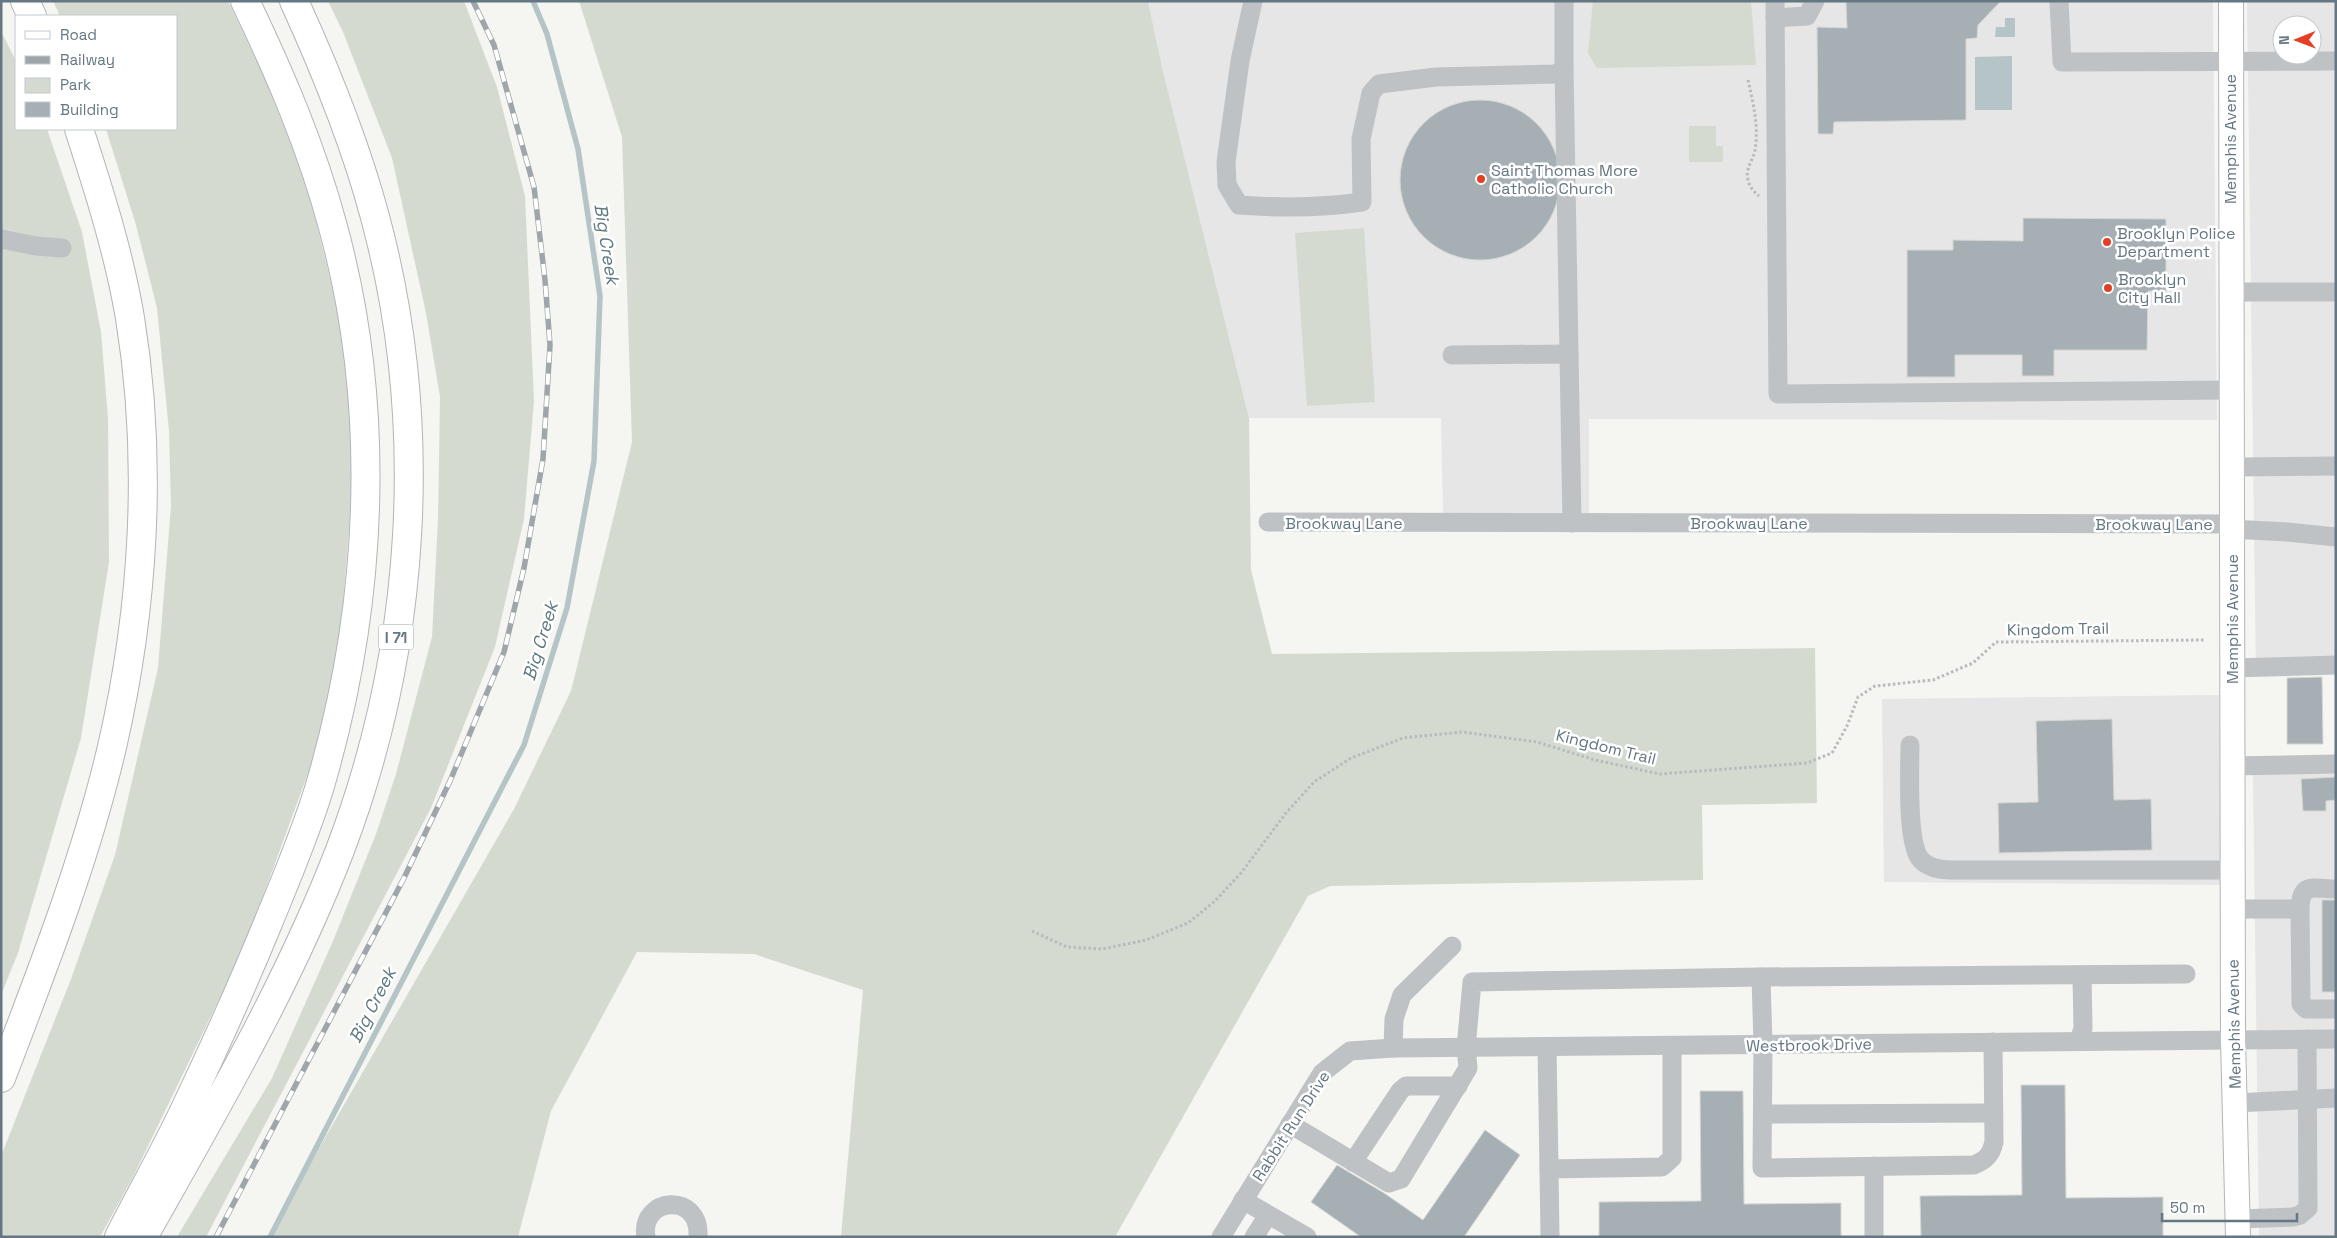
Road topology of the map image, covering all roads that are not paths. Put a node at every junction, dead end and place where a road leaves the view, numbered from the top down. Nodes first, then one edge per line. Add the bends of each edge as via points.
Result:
1 (25, 1) edge
2 (245, 1) edge
3 (294, 1) edge
4 (1253, 1) edge
5 (1564, 1) edge
6 (1815, 1) edge
7 (2059, 1) edge
8 (2231, 1) edge
9 (1775, 9) edge
10 (32, 15) edge
11 (2230, 61) junction
12 (2336, 61) edge
13 (1564, 68) junction
14 (79, 130) edge
15 (1, 239) edge
16 (62, 248) dead end
17 (2231, 292) junction
18 (2336, 292) edge
19 (1570, 354) junction
20 (1452, 355) dead end
21 (2231, 390) junction
22 (2336, 466) edge
23 (2231, 467) junction
24 (1268, 522) dead end
25 (1572, 523) junction
26 (2231, 527) junction
27 (2336, 537) edge
28 (2336, 665) edge
29 (2232, 668) junction
30 (1910, 745) dead end
31 (2336, 764) edge
32 (2232, 766) junction
33 (2232, 870) junction
34 (2336, 889) edge
35 (2233, 909) junction
36 (2300, 909) junction
37 (1452, 946) dead end
38 (2186, 974) dead end
39 (1761, 976) junction
40 (2082, 976) junction
41 (2336, 1009) edge
42 (2233, 1039) junction
43 (2308, 1039) junction
44 (2336, 1039) edge
45 (2079, 1041) junction
46 (1993, 1042) junction
47 (1672, 1046) junction
48 (1763, 1046) junction
49 (1547, 1047) junction
50 (1389, 1048) junction
51 (1466, 1048) junction
52 (1, 1078) edge
53 (1458, 1086) junction
54 (2336, 1098) edge
55 (2308, 1100) junction
56 (2234, 1103) junction
57 (1993, 1112) junction
58 (1763, 1114) junction
59 (1290, 1124) junction
60 (1353, 1162) junction
61 (1874, 1166) junction
62 (1549, 1169) junction
63 (1243, 1200) junction
64 (1268, 1215) junction
65 (2238, 1228) edge
66 (119, 1237) edge
67 (143, 1237) edge
68 (646, 1237) edge
69 (698, 1237) edge
70 (1221, 1237) edge
71 (1254, 1237) edge
72 (1306, 1237) edge
73 (1550, 1237) edge
74 (1874, 1237) edge

1 - 10 highway
2 - 66 highway via 288,95 321,184 349,296 360,365 365,437 362,567 347,672 335,728 304,832 242,985 187,1106
3 - 67 highway, I 71 via 357,154 396,315 409,458 401,604 380,724 340,850 291,962 226,1090
4 - 13 street via 1240,61 1226,162 1227,185 1239,205 1337,206 1362,202 1361,139 1371,93 1379,84 1436,77 1556,74
5 - 13 street
6 - 9 street via 1807,16
7 - 11 street via 2062,62
8 - 11 main road, Memphis Avenue
9 - 21 street via 1778,394
11 - 12 street
11 - 17 main road, Memphis Avenue
13 - 19 street
14 - 52 highway via 103,202 130,319 143,447 139,570 131,644 111,749 74,873
15 - 16 street
17 - 18 street
17 - 21 main road, Memphis Avenue
19 - 20 street
19 - 25 street
21 - 23 main road, Memphis Avenue
22 - 23 street
23 - 26 main road, Memphis Avenue
24 - 25 street, Brookway Lane
25 - 26 street, Brookway Lane
26 - 27 street, Brookway Lane
26 - 29 main road, Memphis Avenue
28 - 29 street
29 - 32 main road, Memphis Avenue
30 - 33 street via 1911,831 1920,858 1933,867 1942,870
31 - 32 street
32 - 33 main road, Memphis Avenue
33 - 35 main road, Memphis Avenue
34 - 36 street via 2304,891
35 - 36 street
35 - 42 main road, Memphis Avenue
36 - 41 street via 2301,1004 2306,1009
37 - 50 street via 1402,995
38 - 40 street
39 - 40 street
39 - 48 street
39 - 51 street via 1472,982
40 - 45 street via 2083,1028
42 - 43 street, Westbrook Drive
42 - 45 street, Westbrook Drive
42 - 56 main road, Memphis Avenue
43 - 44 street, Westbrook Drive
43 - 55 street
45 - 46 street, Westbrook Drive
46 - 48 street, Westbrook Drive
46 - 57 street
47 - 48 street, Westbrook Drive
47 - 49 street, Westbrook Drive
47 - 62 street via 1672,1158 1668,1164 1662,1167
48 - 58 street
49 - 51 street, Westbrook Drive
49 - 62 street
50 - 51 street, Westbrook Drive
50 - 59 street, Rabbit Run Drive via 1350,1051 1322,1073
51 - 53 street via 1468,1068
53 - 60 street via 1406,1086
53 - 60 street via 1401,1180 1389,1183
54 - 55 street
55 - 56 street
55 - 65 street via 2308,1208 2300,1215
56 - 65 main road, Memphis Avenue
57 - 58 street
57 - 61 street via 1992,1148 1984,1161 1974,1165
58 - 61 street via 1762,1168
59 - 60 street
59 - 63 street, Rabbit Run Drive
61 - 74 street
62 - 73 street
63 - 64 street
63 - 70 street, Rabbit Run Drive
64 - 71 street
64 - 72 street
68 - 69 street via 650,1216 672,1204 688,1209 693,1215

